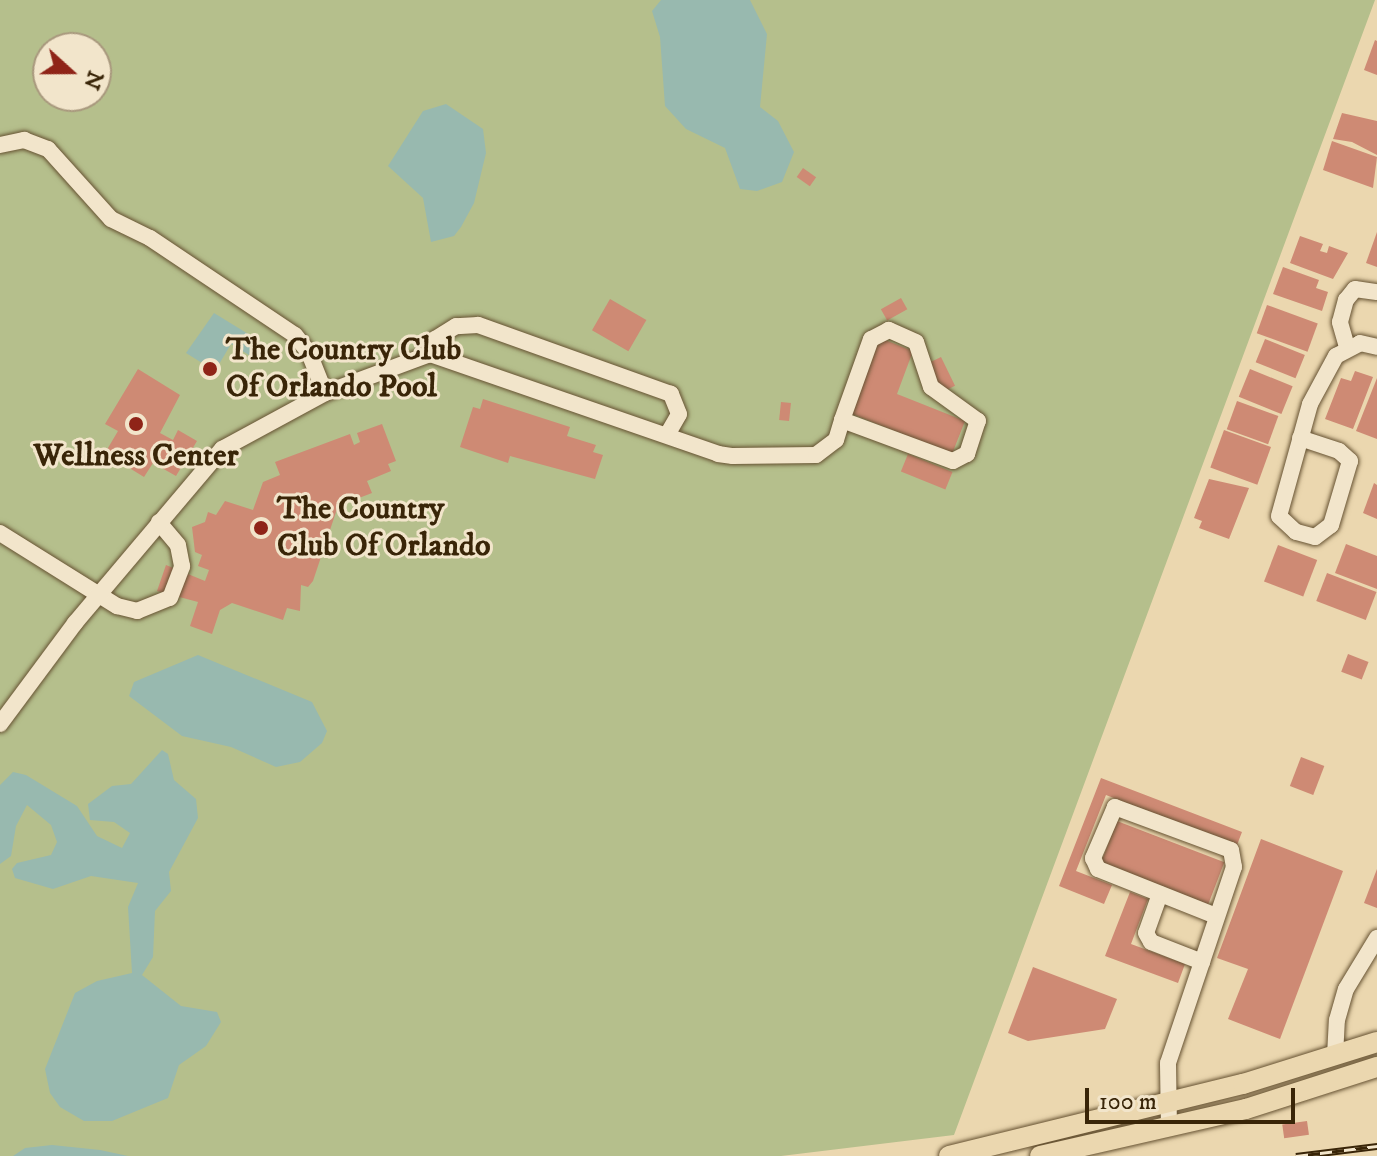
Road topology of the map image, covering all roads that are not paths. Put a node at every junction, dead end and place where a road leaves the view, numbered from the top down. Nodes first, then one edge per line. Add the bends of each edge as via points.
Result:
1 (0, 145) edge
2 (1377, 292) edge
3 (1347, 347) junction
4 (1377, 347) edge
5 (430, 354) junction
6 (325, 393) junction
7 (842, 420) junction
8 (667, 435) junction
9 (1300, 438) junction
10 (159, 522) junction
11 (0, 533) edge
12 (99, 595) junction
13 (0, 724) edge
14 (1160, 894) junction
15 (1216, 916) junction
16 (1377, 938) edge
17 (1202, 962) junction
18 (1377, 1042) edge
19 (1335, 1056) junction
20 (1377, 1067) edge
21 (1168, 1103) junction
22 (1169, 1128) junction
23 (949, 1156) edge
24 (1040, 1156) edge

1 - 6 street via 24,140 48,149 111,219 150,238 288,330 309,353
2 - 3 street via 1355,289 1346,300 1340,322
3 - 4 street
3 - 9 street via 1324,373
5 - 6 street
5 - 8 street
5 - 8 street via 445,330 478,325 671,394 679,414
6 - 10 street via 232,441
7 - 7 street via 953,461 967,454 978,421 931,387 916,342 889,330 871,339
7 - 8 street via 836,440 809,457 733,456
9 - 9 street via 1279,508 1283,524 1296,532 1324,534 1349,473 1345,455
10 - 12 street
10 - 12 street via 181,556 170,598 137,611
11 - 12 street
12 - 13 street
14 - 15 street
14 - 15 street via 1098,869 1093,858 1115,807 1231,850 1234,867
14 - 17 street via 1146,933 1151,942
15 - 17 street
16 - 19 street via 1346,989
17 - 21 street via 1168,1063
18 - 19 main road
19 - 21 main road
20 - 22 main road
21 - 22 street
21 - 23 main road
22 - 24 main road

